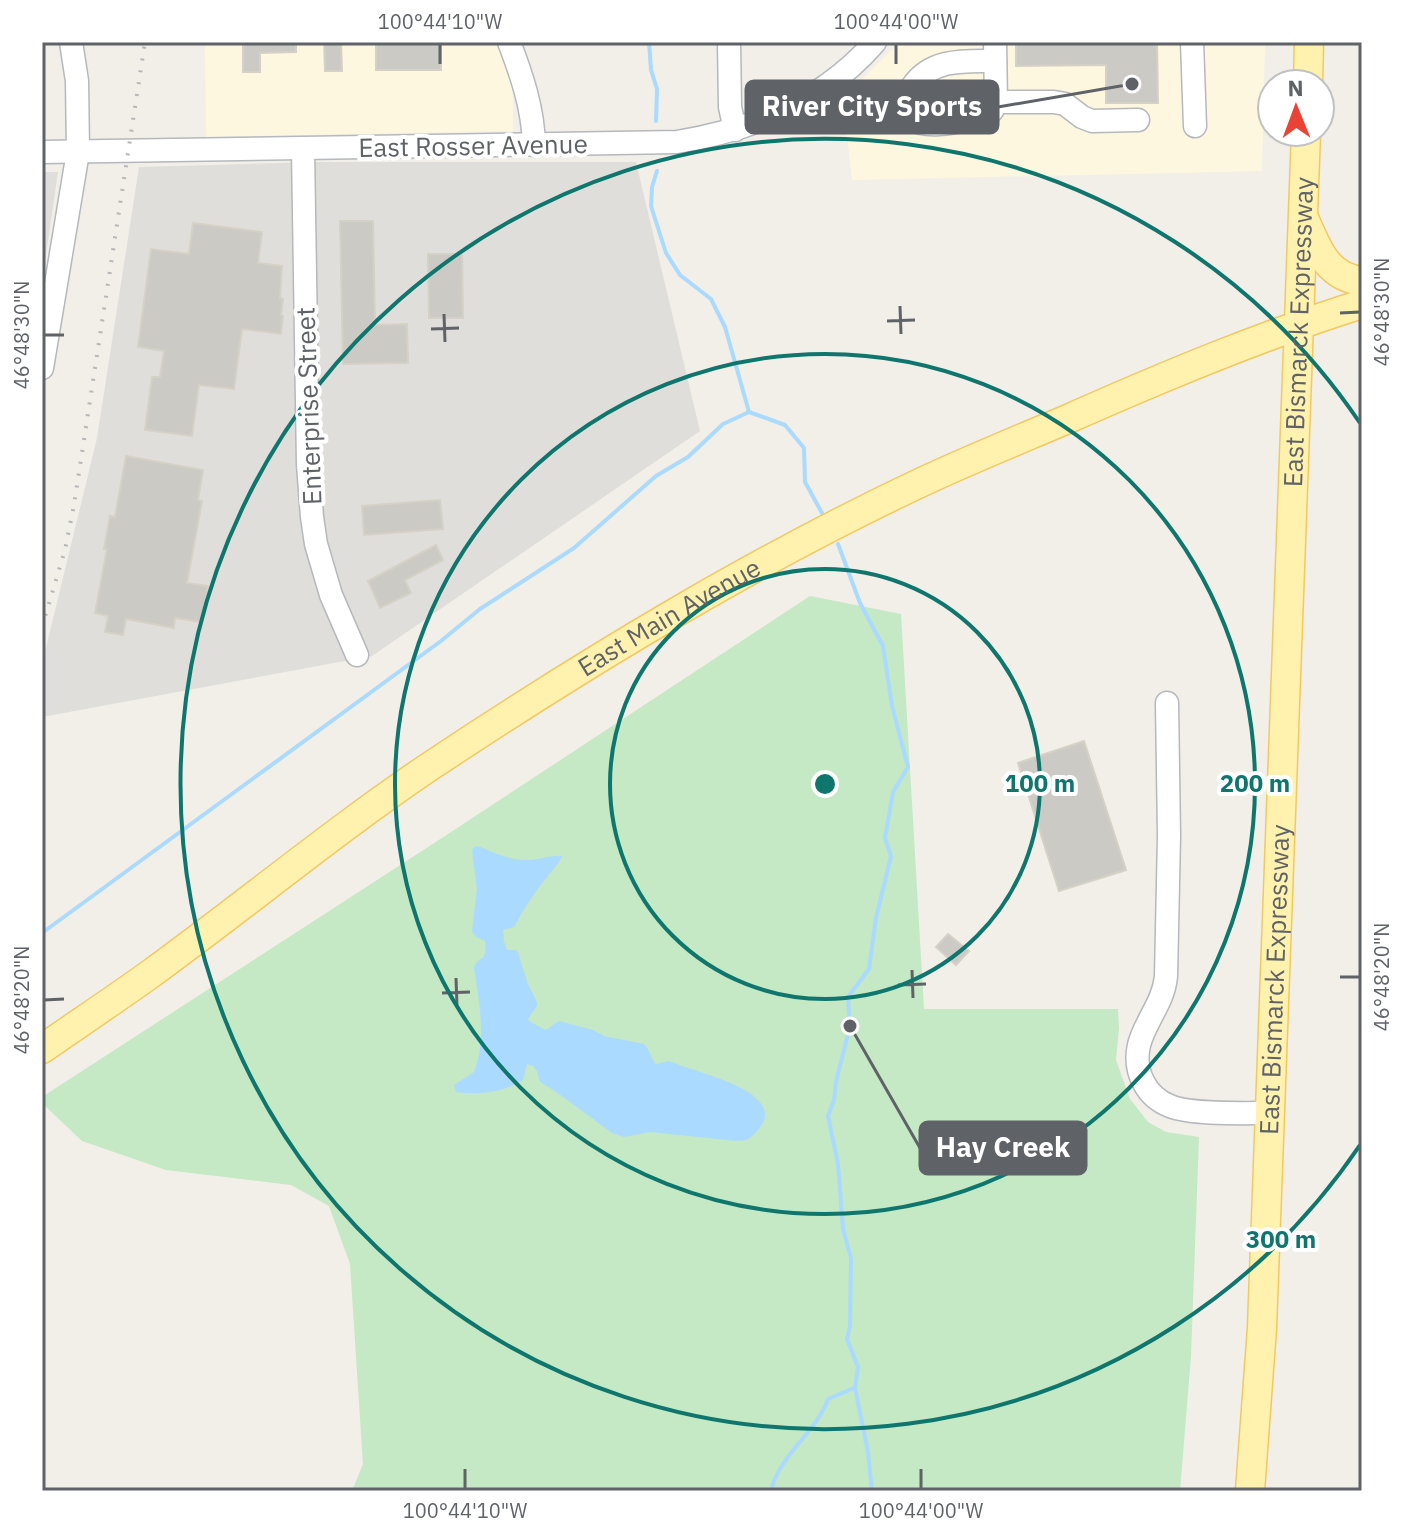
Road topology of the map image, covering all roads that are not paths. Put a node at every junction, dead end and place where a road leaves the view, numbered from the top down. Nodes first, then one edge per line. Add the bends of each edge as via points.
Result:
1 (71, 42) edge
2 (509, 42) edge
3 (729, 42) edge
4 (875, 42) edge
5 (1192, 42) edge
6 (1309, 42) edge
7 (995, 51) edge
8 (1308, 68) edge
9 (996, 102) junction
10 (1138, 120) dead end
11 (1195, 126) dead end
12 (735, 130) junction
13 (534, 145) junction
14 (1305, 148) edge
15 (303, 149) junction
16 (42, 152) edge
17 (78, 152) junction
18 (1303, 215) junction
19 (1362, 281) edge
20 (1362, 304) edge
21 (1298, 325) junction
22 (42, 368) edge
23 (357, 655) dead end
24 (1167, 703) dead end
25 (42, 1049) edge
26 (1270, 1113) junction
27 (1250, 1491) edge

1 - 17 street
2 - 13 street via 530,104
3 - 12 street
4 - 12 street, East Rosser Avenue via 816,92 777,115
5 - 11 street
6 - 8 main road
7 - 9 street
7 - 9 street via 937,66 918,80 906,104 910,119 927,124 988,115
9 - 10 street via 1054,102 1092,121
12 - 13 street, East Rosser Avenue via 677,142
13 - 15 street, East Rosser Avenue
14 - 18 main road, East Bismarck Expressway
15 - 17 street, East Rosser Avenue
15 - 23 street, Enterprise Street via 312,517 331,595
16 - 17 street, East Rosser Avenue
17 - 22 street
18 - 19 main road via 1328,263 1337,273
18 - 21 main road, East Bismarck Expressway
20 - 21 main road, East Main Avenue
21 - 25 main road, East Main Avenue via 923,481 674,613 430,767
21 - 26 main road, East Bismarck Expressway
24 - 26 street via 1166,976 1139,1045 1139,1072 1148,1090 1169,1106
26 - 27 main road, East Bismarck Expressway

